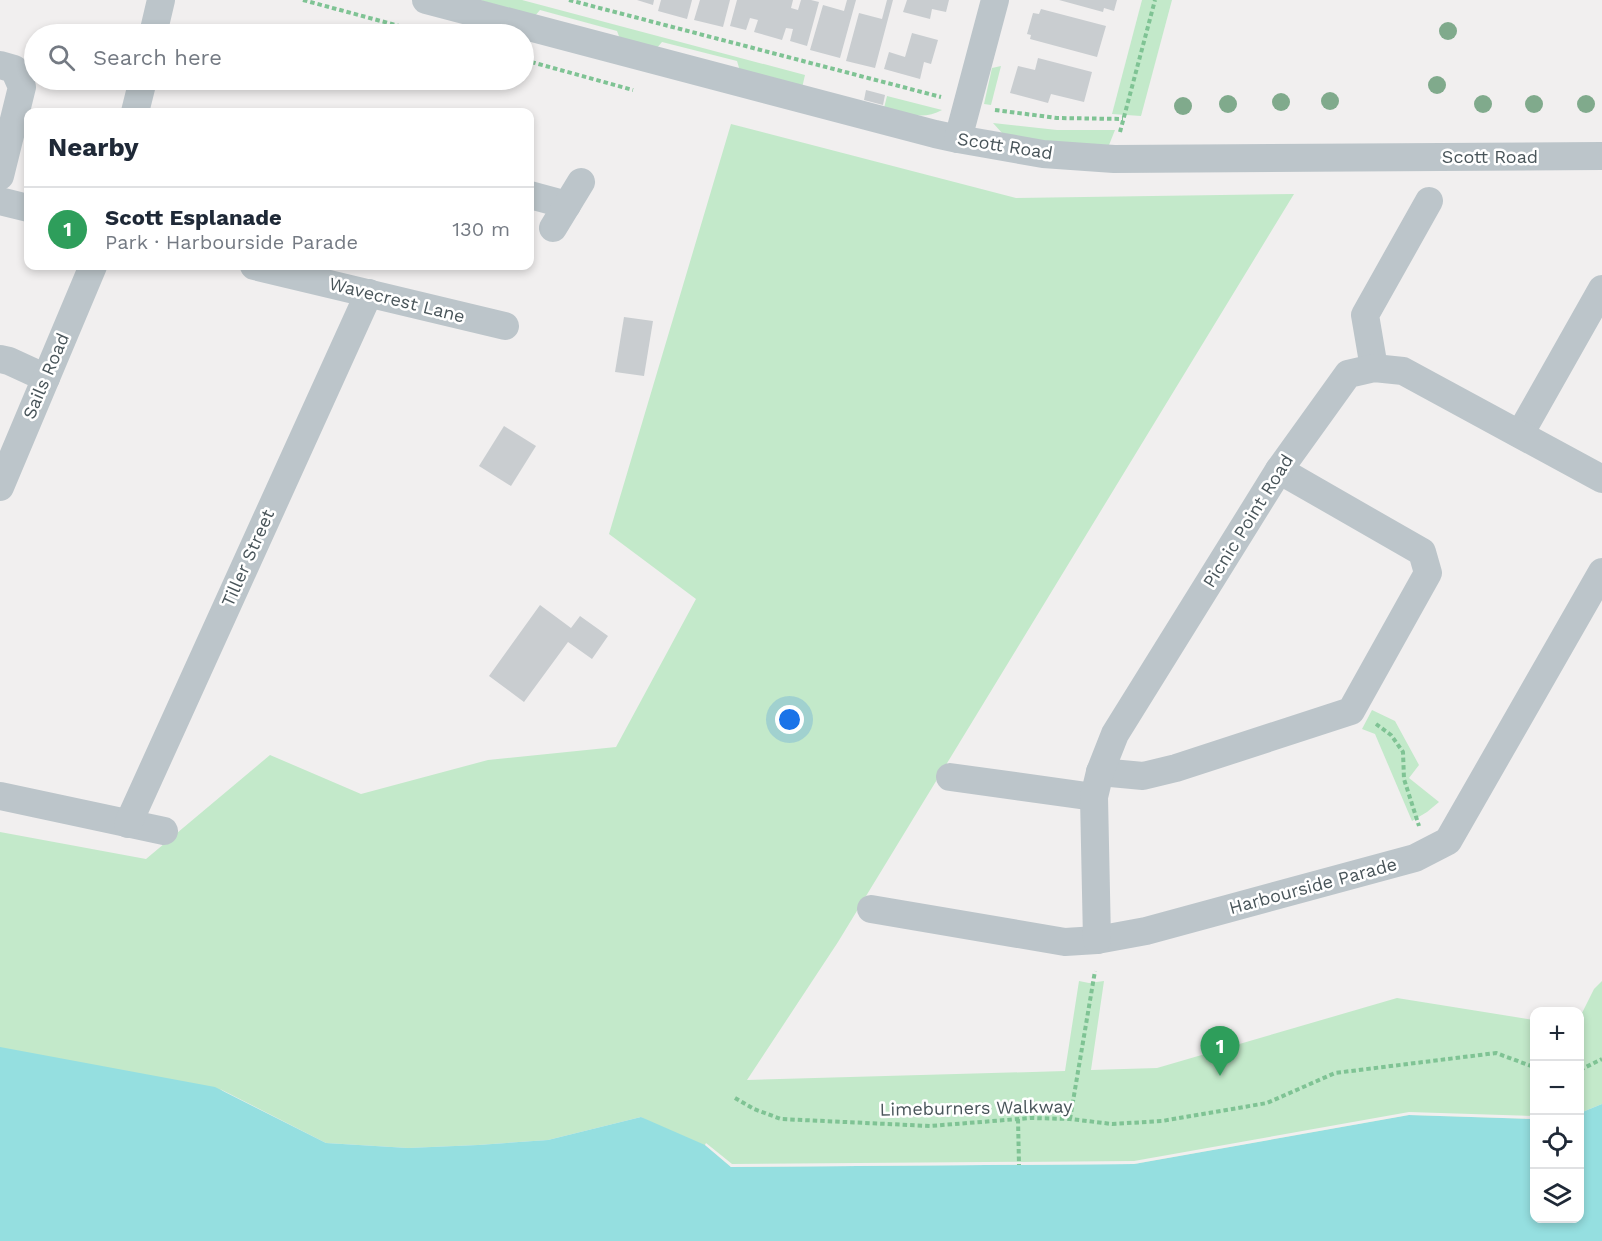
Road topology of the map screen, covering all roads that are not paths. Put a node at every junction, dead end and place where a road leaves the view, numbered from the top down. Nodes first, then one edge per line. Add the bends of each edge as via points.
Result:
1 (161, 0) edge
2 (995, 0) edge
3 (435, 1) edge
4 (155, 24) edge
5 (522, 24) edge
6 (534, 27) edge
7 (0, 65) edge
8 (140, 90) edge
9 (136, 108) edge
10 (958, 139) junction
11 (1602, 156) edge
12 (0, 176) edge
13 (534, 196) edge
14 (0, 201) edge
15 (1429, 201) dead end
16 (567, 205) dead end
17 (24, 207) edge
18 (91, 270) edge
19 (271, 270) edge
20 (1602, 289) edge
21 (369, 293) junction
22 (505, 326) dead end
23 (0, 358) edge
24 (1374, 369) junction
25 (46, 378) junction
26 (1520, 435) junction
27 (1280, 470) junction
28 (1602, 479) edge
29 (0, 487) edge
30 (1602, 572) edge
31 (950, 777) dead end
32 (1097, 785) junction
33 (0, 796) edge
34 (128, 824) junction
35 (164, 831) dead end
36 (871, 909) dead end
37 (1097, 940) junction

1 - 4 street
2 - 10 street
3 - 5 street, Scott Road
6 - 10 street, Scott Road
7 - 12 street via 14,69 22,87
8 - 9 street
10 - 11 street, Scott Road via 1043,154 1114,159
13 - 16 street
14 - 17 street
15 - 24 street via 1365,315
18 - 25 street, Sails Road
19 - 21 street, Wavecrest Lane
20 - 26 street
21 - 22 street, Wavecrest Lane
21 - 34 street, Tiller Street
23 - 25 street
24 - 26 street, Picnic Point Road via 1403,371
24 - 27 street, Picnic Point Road via 1348,374
25 - 29 street, Sails Road
26 - 28 street, Picnic Point Road
27 - 32 street, Picnic Point Road via 1115,735
27 - 32 street via 1422,552 1428,573 1351,711 1176,768
30 - 37 street, Harbourside Parade via 1448,841 1415,858 1146,931
31 - 32 street
32 - 37 street, Picnic Point Road
33 - 34 street
34 - 35 street
36 - 37 street, Harbourside Parade via 1056,941

